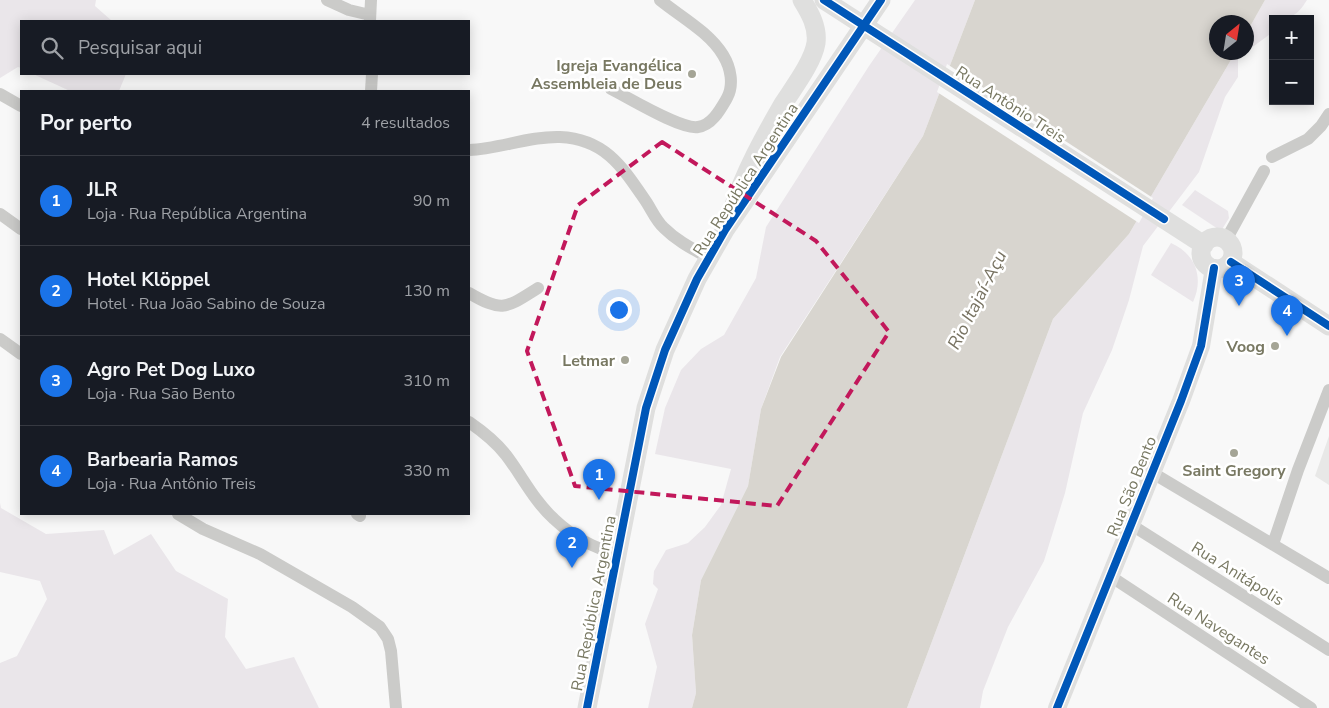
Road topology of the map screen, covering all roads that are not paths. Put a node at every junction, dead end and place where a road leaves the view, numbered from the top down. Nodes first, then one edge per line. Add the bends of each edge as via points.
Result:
1 (327, 0) edge
2 (371, 0) edge
3 (660, 0) edge
4 (802, 0) edge
5 (824, 0) edge
6 (881, 0) edge
7 (370, 18) edge
8 (372, 75) edge
9 (611, 89) dead end
10 (371, 90) edge
11 (0, 94) edge
12 (20, 105) edge
13 (1329, 114) edge
14 (470, 150) edge
15 (1272, 157) dead end
16 (1264, 171) dead end
17 (0, 214) edge
18 (20, 228) edge
19 (725, 230) junction
20 (1226, 240) junction
21 (1204, 245) junction
22 (708, 258) junction
23 (1222, 265) junction
24 (538, 288) dead end
25 (470, 294) edge
26 (1329, 326) edge
27 (0, 339) edge
28 (20, 353) edge
29 (1329, 390) edge
30 (470, 423) edge
31 (1151, 472) junction
32 (180, 515) edge
33 (1130, 524) junction
34 (1273, 544) junction
35 (617, 554) junction
36 (1110, 576) junction
37 (1329, 578) edge
38 (1329, 650) edge
39 (396, 708) edge
40 (587, 708) edge
41 (1057, 708) edge
42 (1310, 708) edge

1 - 7 street
2 - 7 street
3 - 9 street via 713,42 722,54 730,73 729,93 725,101 716,117 698,127 683,125
4 - 19 main road via 816,30 816,44 741,182
5 - 21 main road, Rua Antônio Treis
6 - 19 main road, Rua República Argentina
8 - 10 street
11 - 12 street
13 - 15 street via 1308,139
14 - 22 street via 559,137 589,142 619,165 663,228
16 - 20 street
17 - 18 street
19 - 22 main road, Rua República Argentina
20 - 21 main road via 1212,238
20 - 23 main road via 1232,247 1233,257
21 - 23 main road via 1205,263
22 - 35 main road, Rua República Argentina via 665,350 646,408
23 - 26 main road
23 - 31 street, Rua São Bento via 1203,339
24 - 25 street via 505,307 491,305
27 - 28 street
29 - 34 street
30 - 35 street via 505,454 554,519 577,537
31 - 33 street, Rua São Bento
31 - 34 street
32 - 39 street via 202,529 260,554 352,607 380,627 391,651
33 - 36 street, Rua São Bento
33 - 38 street, Rua Anitápolis
34 - 37 street
35 - 40 main road, Rua República Argentina
36 - 41 street, Rua São Bento
36 - 42 street, Rua Navegantes

